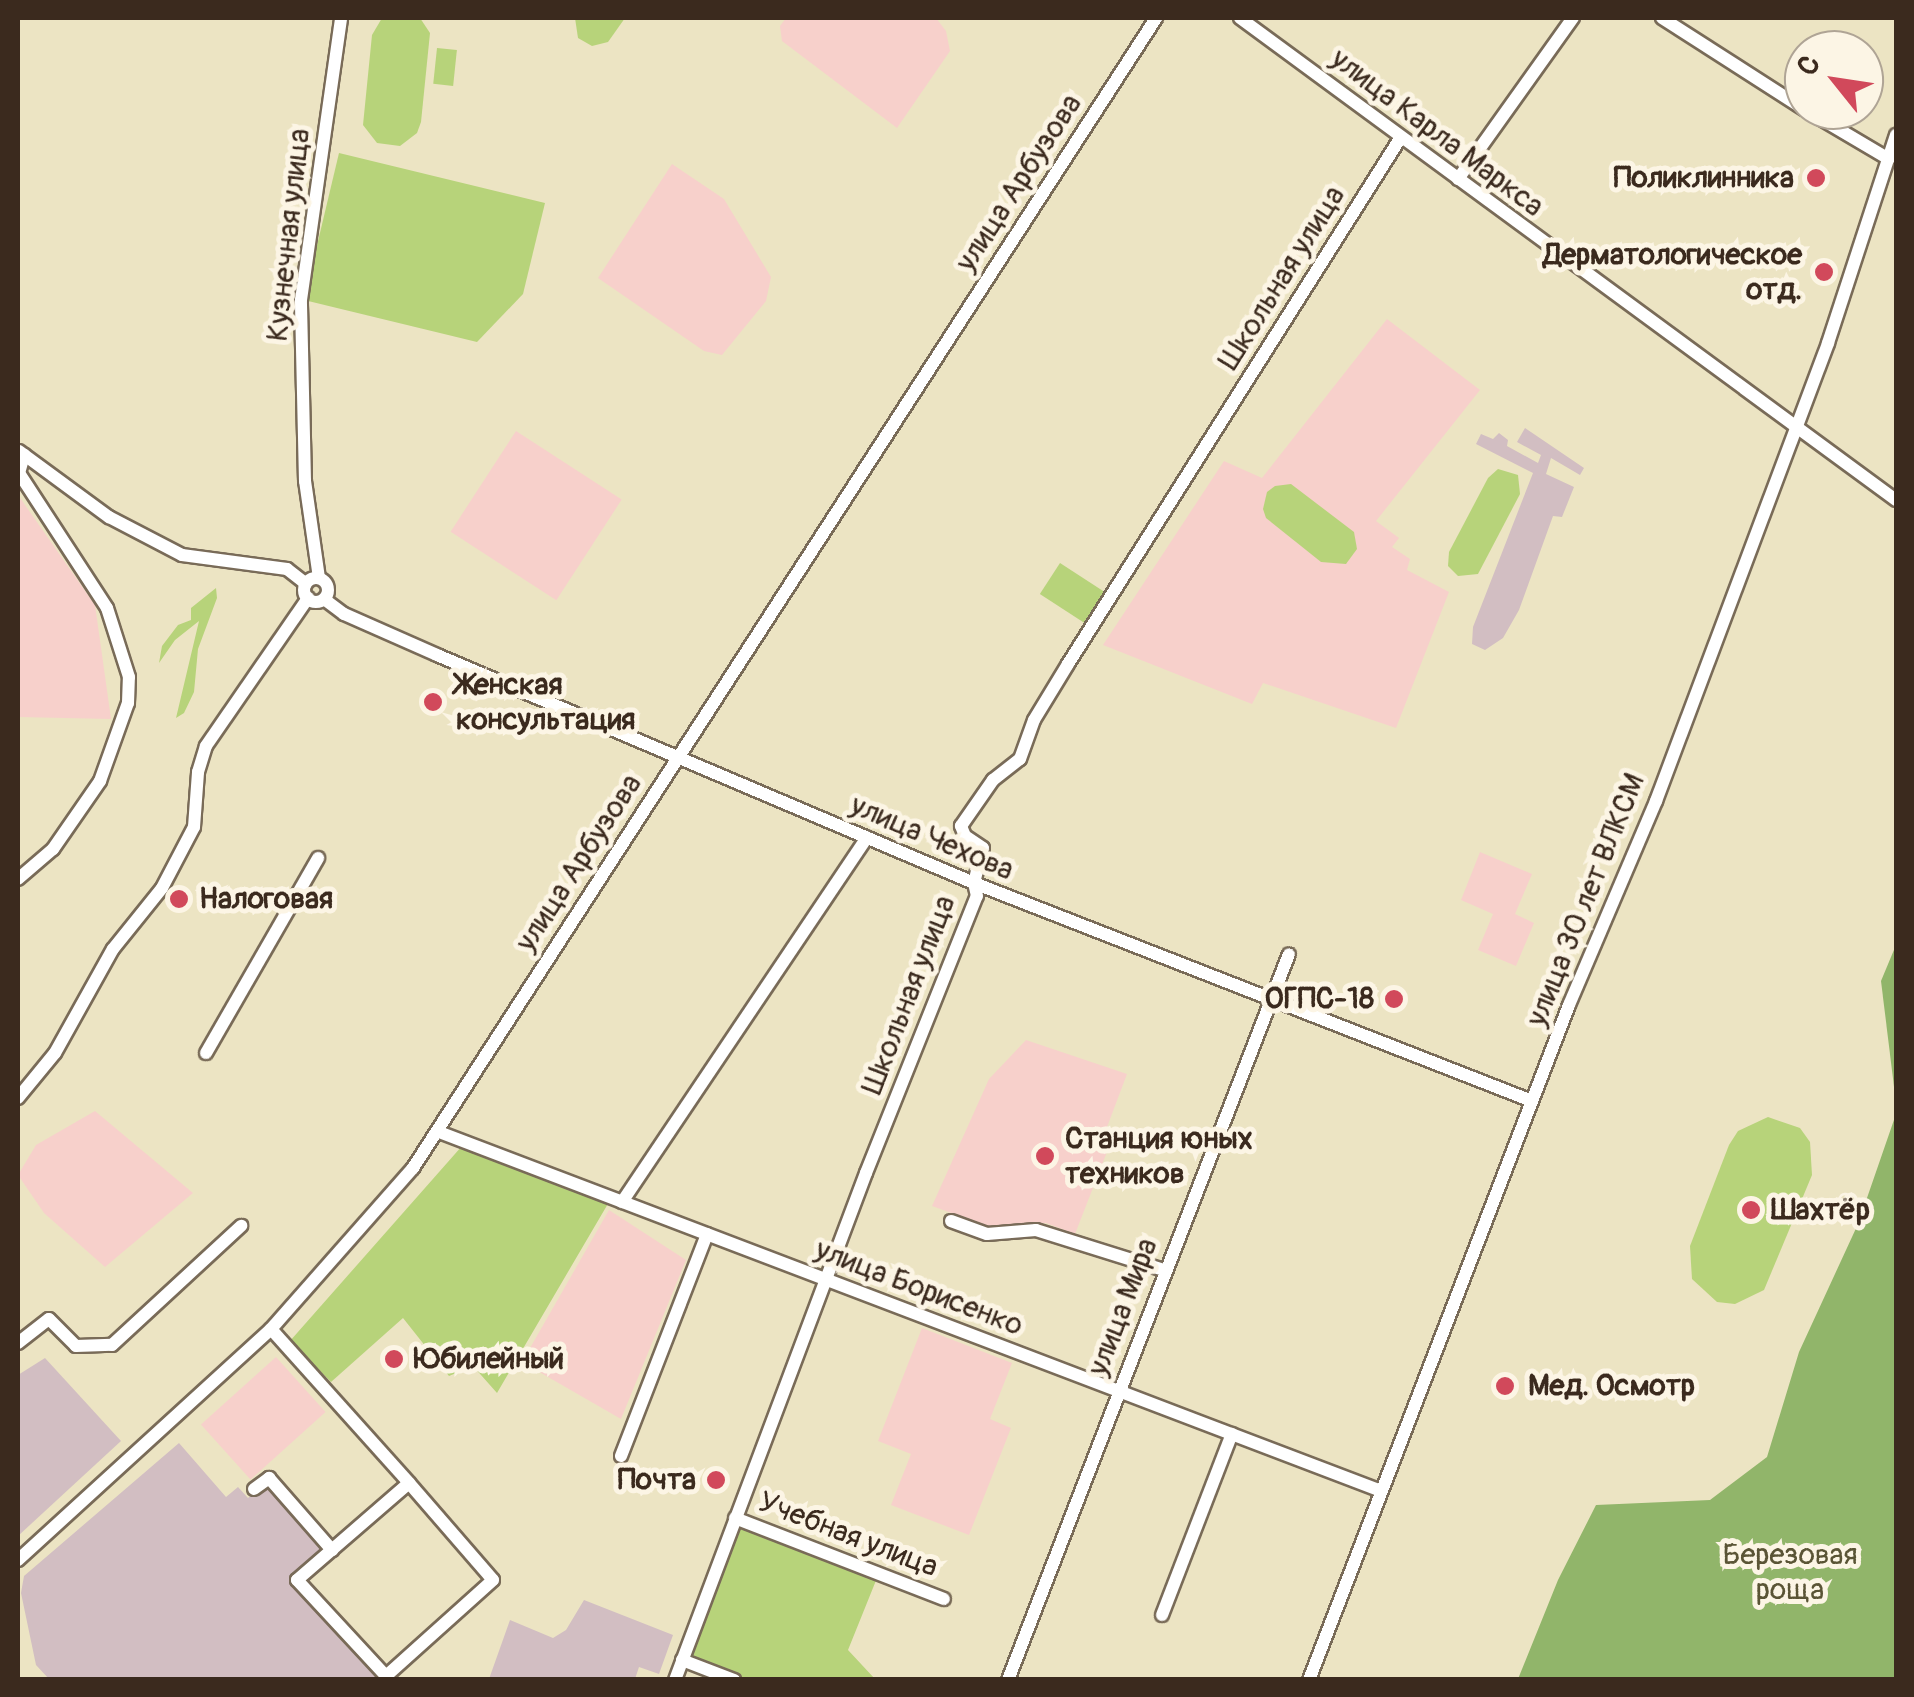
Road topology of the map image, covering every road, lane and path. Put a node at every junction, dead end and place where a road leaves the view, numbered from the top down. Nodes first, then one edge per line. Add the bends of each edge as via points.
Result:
1 (341, 18) edge
2 (1156, 18) edge
3 (1240, 18) edge
4 (1573, 18) edge
5 (1662, 18) edge
6 (1784, 96) edge
7 (1840, 130) edge
8 (1896, 135) edge
9 (1401, 137) junction
10 (1888, 159) junction
11 (1458, 179) junction
12 (1796, 430) junction
13 (21, 452) edge
14 (1896, 500) edge
15 (311, 587) junction
16 (324, 598) junction
17 (676, 758) junction
18 (867, 838) junction
19 (318, 858) dead end
20 (18, 879) edge
21 (974, 883) junction
22 (1288, 954) dead end
23 (1269, 1002) junction
24 (206, 1053) dead end
25 (18, 1098) edge
26 (1532, 1101) junction
27 (439, 1132) junction
28 (622, 1202) junction
29 (951, 1220) dead end
30 (241, 1226) dead end
31 (706, 1234) junction
32 (1164, 1270) junction
33 (827, 1280) junction
34 (270, 1329) junction
35 (18, 1342) edge
36 (1117, 1390) junction
37 (1232, 1434) junction
38 (622, 1456) dead end
39 (409, 1483) junction
40 (254, 1489) dead end
41 (1381, 1490) junction
42 (735, 1518) junction
43 (332, 1550) junction
44 (18, 1560) edge
45 (944, 1599) dead end
46 (1162, 1615) dead end
47 (682, 1660) junction
48 (676, 1680) edge
49 (734, 1680) edge
50 (1008, 1680) edge
51 (1308, 1680) edge

1 - 15 street, Кузнечная улица via 301,300
2 - 17 street, улица Арбузова
3 - 9 street, улица Карла Маркса
4 - 11 street
5 - 6 street
7 - 10 street
8 - 10 street, улица 30 лет ВЛКСМ
9 - 11 street, улица Карла Маркса
9 - 21 street, Школьная улица via 1034,720 1020,759 993,780 961,826 983,848
10 - 12 street, улица 30 лет ВЛКСМ
11 - 12 street, улица Карла Маркса
12 - 14 street, улица Карла Маркса
12 - 26 street, улица 30 лет ВЛКСМ via 1656,800
13 - 15 street via 109,518 182,554 287,569
13 - 20 street via 19,473 107,608 129,677 128,703 100,781 52,849
15 - 16 street via 320,602
15 - 16 street, Кузнечная улица via 328,586
15 - 25 street via 206,746 194,827 162,888 113,949 55,1054
16 - 17 street, улица Чехова via 344,614
17 - 18 street, улица Чехова
17 - 27 street, улица Арбузова
18 - 21 street, улица Чехова
18 - 28 street
19 - 24 street
21 - 23 street, улица Чехова
21 - 33 street, Школьная улица via 977,896
22 - 23 street, улица Мира
23 - 26 street, улица Чехова
23 - 32 street, улица Мира
26 - 41 street, улица 30 лет ВЛКСМ
27 - 28 street, улица Борисенко
27 - 34 street, улица Арбузова
28 - 31 street, улица Борисенко
29 - 32 street via 986,1234 1036,1230
30 - 35 street via 112,1345 76,1346 49,1320
31 - 33 street, улица Борисенко
31 - 38 street
32 - 36 street, улица Мира
33 - 36 street, улица Борисенко
33 - 42 street, Школьная улица
34 - 39 street
34 - 44 street, улица Арбузова
36 - 37 street, улица Борисенко
36 - 50 street, улица Мира
37 - 41 street, улица Борисенко
37 - 46 street
39 - 43 street
39 - 43 street via 493,1580 386,1676 297,1580
40 - 43 street via 269,1478
41 - 51 street, улица 30 лет ВЛКСМ
42 - 45 street, Учебная улица
42 - 47 street, Школьная улица
47 - 48 street, Школьная улица
47 - 49 street

